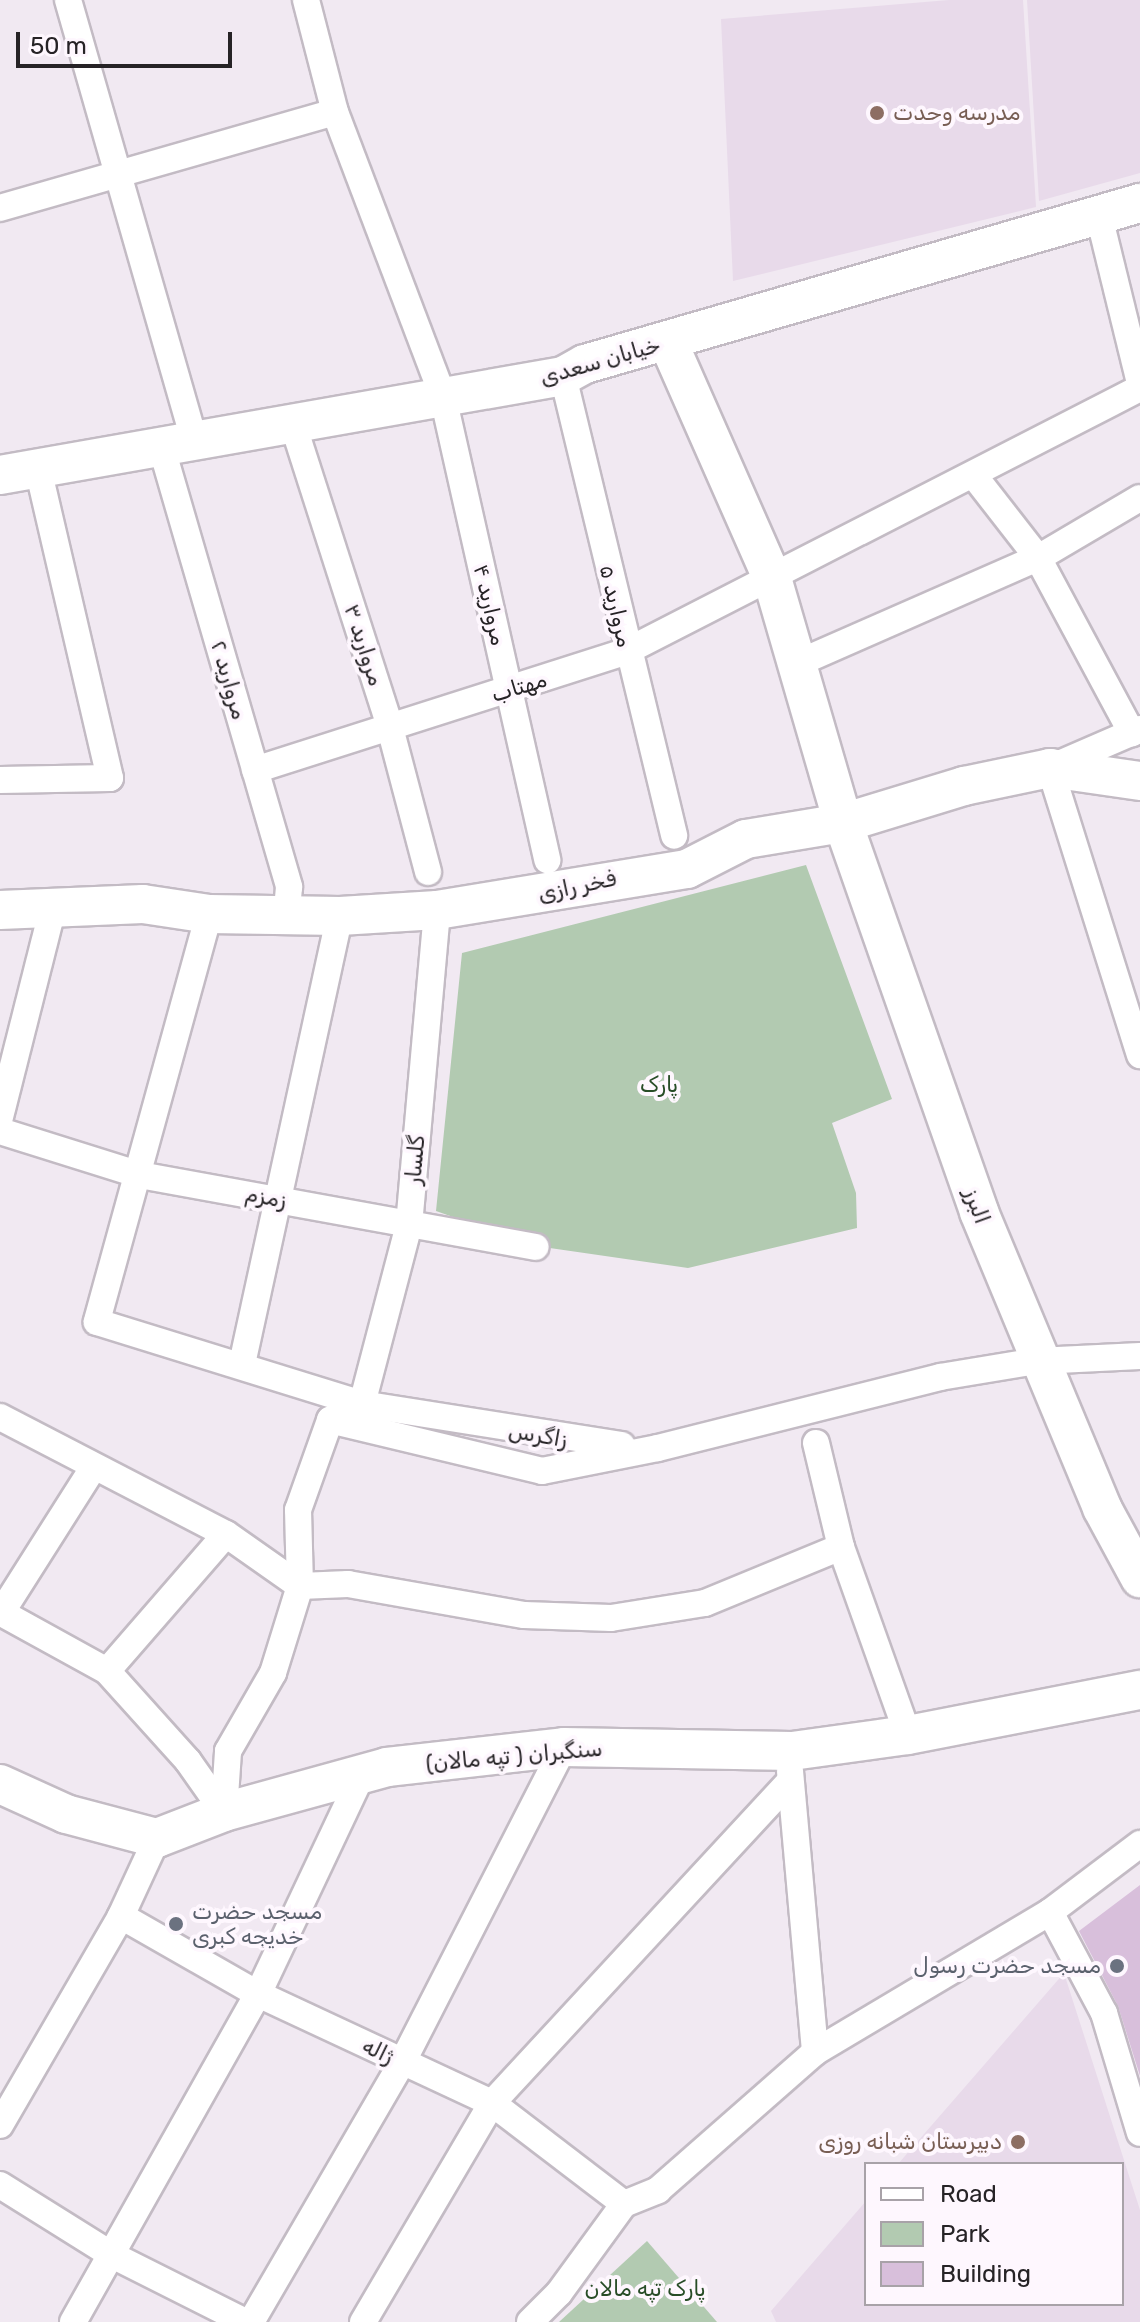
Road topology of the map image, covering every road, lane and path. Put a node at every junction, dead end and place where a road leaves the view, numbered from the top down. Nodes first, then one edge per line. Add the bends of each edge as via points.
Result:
1 (68, 0) edge
2 (306, 0) edge
3 (335, 112) junction
4 (120, 175) junction
5 (1140, 203) edge
6 (0, 208) edge
7 (1099, 216) junction
8 (668, 342) junction
9 (563, 376) junction
10 (1140, 386) edge
11 (443, 397) junction
12 (292, 421) junction
13 (178, 446) junction
14 (39, 472) junction
15 (0, 475) edge
16 (975, 477) junction
17 (1140, 498) edge
18 (1038, 558) junction
19 (772, 578) junction
20 (627, 651) junction
21 (796, 664) junction
22 (509, 690) junction
23 (389, 724) junction
24 (1136, 731) edge
25 (1050, 768) junction
26 (255, 770) junction
27 (0, 780) edge
28 (1140, 781) edge
29 (843, 823) junction
30 (674, 836) dead end
31 (547, 860) dead end
32 (428, 872) dead end
33 (0, 910) edge
34 (437, 910) junction
35 (52, 911) junction
36 (287, 912) junction
37 (209, 914) junction
38 (340, 916) junction
39 (1140, 1055) edge
40 (5, 1075) edge
41 (0, 1117) edge
42 (0, 1131) edge
43 (140, 1175) junction
44 (278, 1200) junction
45 (409, 1225) junction
46 (536, 1247) dead end
47 (1140, 1356) edge
48 (1037, 1361) junction
49 (242, 1364) junction
50 (362, 1404) junction
51 (0, 1417) edge
52 (816, 1443) dead end
53 (658, 1448) junction
54 (93, 1468) junction
55 (226, 1534) junction
56 (841, 1547) junction
57 (1140, 1578) edge
58 (300, 1586) junction
59 (1, 1612) edge
60 (107, 1671) junction
61 (1140, 1690) edge
62 (908, 1735) junction
63 (564, 1747) junction
64 (790, 1767) junction
65 (363, 1772) junction
66 (0, 1784) edge
67 (224, 1812) junction
68 (157, 1838) junction
69 (1140, 1844) edge
70 (1050, 1912) junction
71 (121, 1916) junction
72 (258, 1994) junction
73 (815, 2052) junction
74 (402, 2063) junction
75 (492, 2103) junction
76 (0, 2125) edge
77 (1140, 2133) edge
78 (0, 2185) edge
79 (624, 2204) junction
80 (112, 2255) junction
81 (73, 2322) edge
82 (248, 2322) edge
83 (363, 2322) edge
84 (530, 2322) edge

1 - 4 street, مروارید ۲
2 - 3 street, مروارید ۴
3 - 4 street
3 - 11 street, مروارید ۴
4 - 6 street
4 - 13 street, مروارید ۲
5 - 7 street, خیابان سعدی
7 - 8 street, خیابان سعدی
7 - 10 street
8 - 9 street, خیابان سعدی via 585,364
8 - 19 street, البرز
9 - 11 street, خیابان سعدی
9 - 20 street, مروارید ۵
10 - 16 street, مهتاب
11 - 12 street, خیابان سعدی
11 - 22 street, مروارید ۴
12 - 13 street, خیابان سعدی
12 - 23 street, مرواربد ۳
13 - 14 street, خیابان سعدی
13 - 26 street, مروارید ۲
14 - 15 street, خیابان سعدی
14 - 27 street via 110,778
16 - 18 street
16 - 19 street, مهتاب
17 - 18 street
18 - 21 street
18 - 24 street
19 - 20 street, مهتاب
19 - 21 street, البرز
20 - 22 street, مهتاب
20 - 30 street, مروارید ۵
21 - 29 street, البرز
22 - 23 street, مهتاب
22 - 31 street, مروارید ۴
23 - 26 street, مهتاب
23 - 32 street, مرواربد ۳
24 - 25 street
25 - 28 street, فخر رازی
25 - 29 street, فخر رازی via 964,786
25 - 39 street
26 - 36 street, مروارید ۲ via 289,887
29 - 34 street, فخر رازی via 746,839 687,869
29 - 48 street, البرز via 979,1212
33 - 35 street, فخر رازی
34 - 38 street, فخر رازی
34 - 45 street, گلسار
35 - 37 street, فخر رازی via 143,904
35 - 40 street
36 - 37 street, فخر رازی
36 - 38 street, فخر رازی
37 - 43 street
38 - 44 street
40 - 41 street
42 - 43 street, زمزم
43 - 44 street, زمزم
43 - 49 street, زاگرس via 97,1322
44 - 45 street, زمزم
44 - 49 street
45 - 46 street, زمزم
45 - 50 street, گلسار
47 - 48 street
48 - 53 street via 940,1377
48 - 57 street, البرز via 1102,1508
49 - 50 street, زاگرس
50 - 53 street, زاگرس via 580,1442
51 - 54 street
52 - 56 street
53 - 58 street, زاگرس via 542,1471 330,1420 298,1510
54 - 55 street
54 - 59 street
55 - 58 street
55 - 60 street
56 - 58 street via 705,1603 611,1618 524,1615 348,1584
56 - 62 street
58 - 67 street via 273,1673 228,1751
59 - 60 street
60 - 67 street via 188,1761
61 - 62 street, سنگبران ( تپه مالان)
62 - 64 street, سنگبران ( تپه مالان)
63 - 64 street, سنگبران ( تپه مالان)
63 - 65 street, سنگبران ( تپه مالان)
63 - 74 street
64 - 73 street
64 - 75 street
65 - 67 street, سنگبران ( تپه مالان)
65 - 72 street
66 - 68 street via 66,1814
67 - 68 street, سنگبران ( تپه مالان)
68 - 71 street
69 - 70 street
70 - 73 street
70 - 77 street via 1104,2013
71 - 72 street, ژاله
71 - 76 street
72 - 74 street, ژاله
72 - 80 street
73 - 79 street via 658,2190
74 - 75 street, ژاله
74 - 82 street
75 - 79 street, ژاله
75 - 83 street
78 - 80 street
79 - 84 street via 559,2293
80 - 81 street
80 - 82 street

